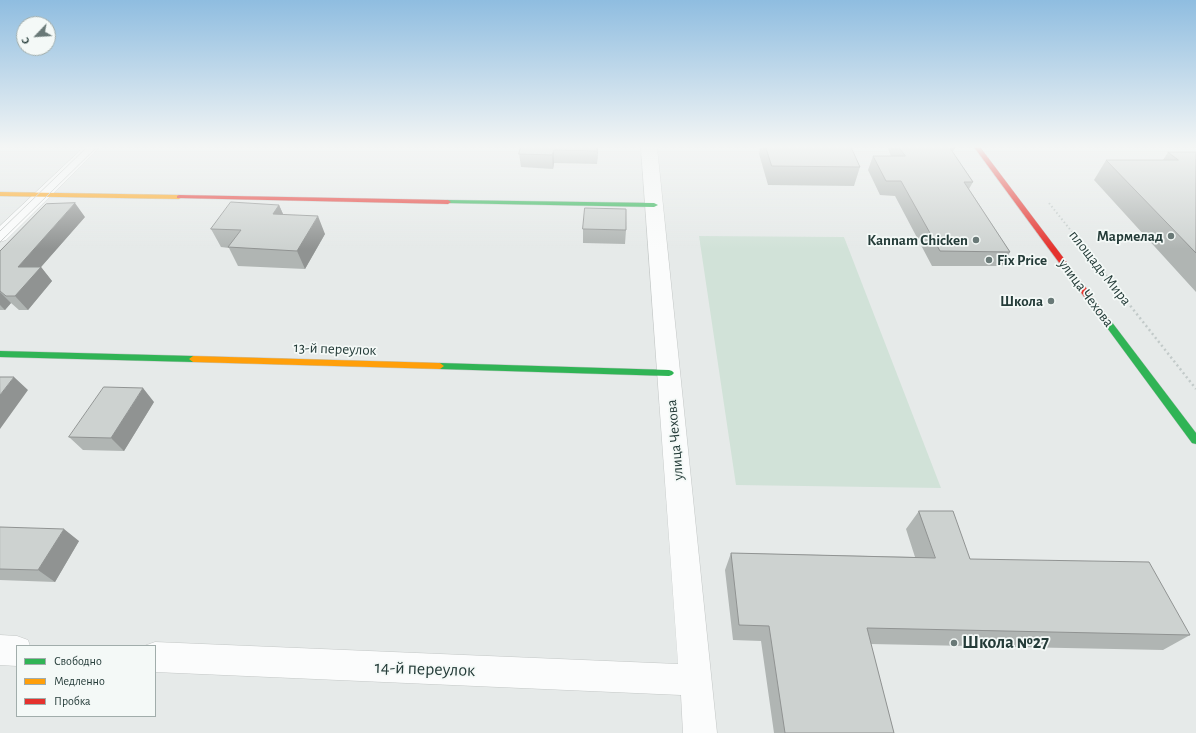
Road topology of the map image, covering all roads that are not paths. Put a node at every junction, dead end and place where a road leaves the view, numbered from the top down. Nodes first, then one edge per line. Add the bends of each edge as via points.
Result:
1 (56, 181) edge
2 (652, 181) edge
3 (1002, 181) edge
4 (0, 194) edge
5 (42, 195) junction
6 (654, 205) junction
7 (0, 236) edge
8 (0, 354) edge
9 (669, 373) junction
10 (1196, 440) edge
11 (0, 650) edge
12 (16, 651) edge
13 (156, 657) edge
14 (695, 680) junction
15 (700, 733) edge

1 - 5 street
2 - 6 street, улица Чехова
3 - 10 street, улица Чехова
4 - 5 street
5 - 6 street
5 - 7 street
6 - 9 street, улица Чехова
8 - 9 street, 13-й переулок
9 - 14 street, улица Чехова
11 - 12 street
13 - 14 street, 14-й переулок
14 - 15 street, улица Чехова

